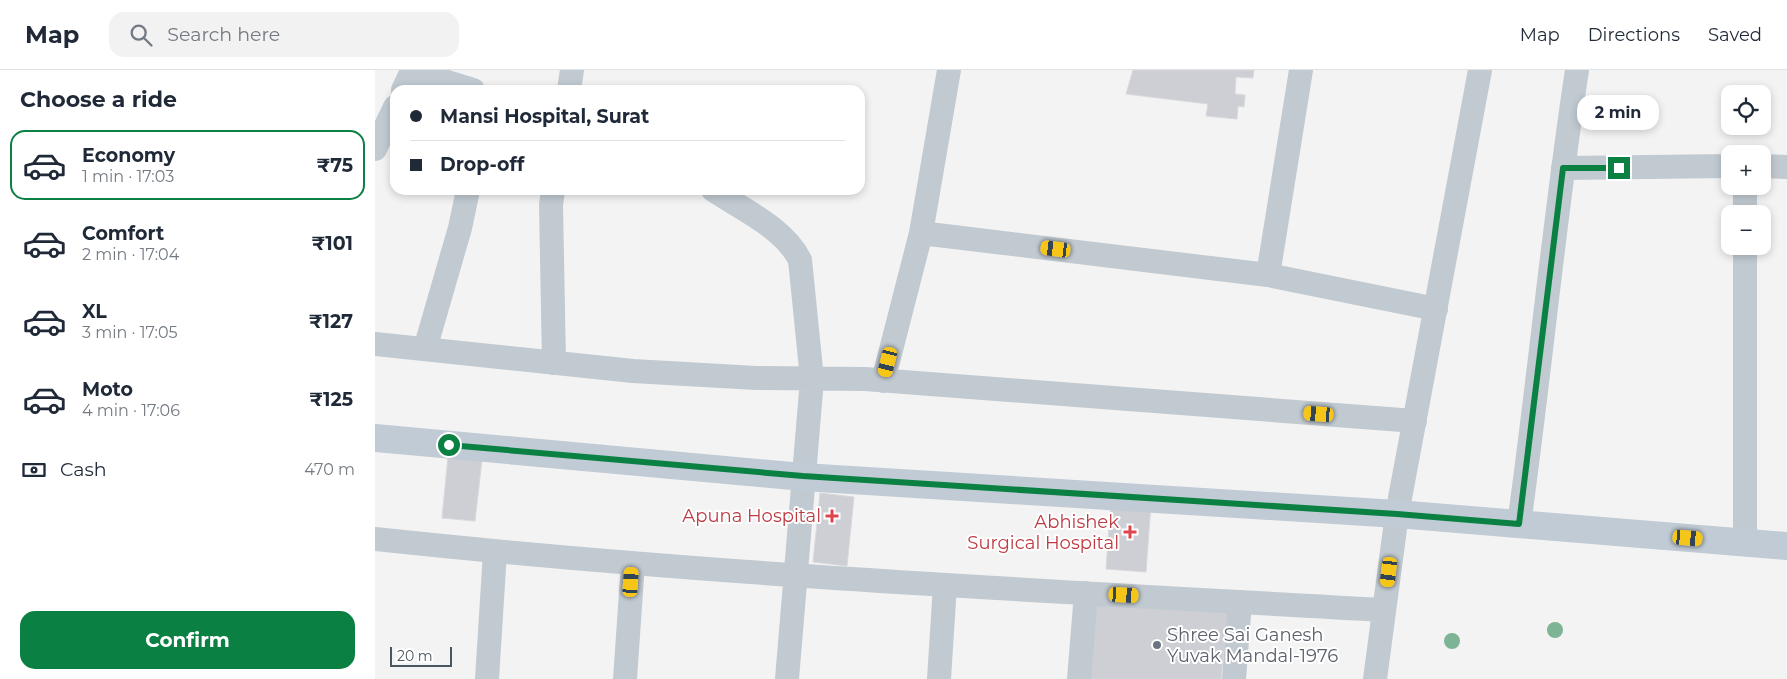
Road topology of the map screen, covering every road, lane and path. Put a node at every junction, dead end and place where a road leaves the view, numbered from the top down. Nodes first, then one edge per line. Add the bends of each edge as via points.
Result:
1 (572, 70) edge
2 (949, 70) edge
3 (1301, 70) edge
4 (1480, 70) edge
5 (1577, 70) edge
6 (409, 75) edge
7 (452, 85) edge
8 (570, 85) edge
9 (390, 117) edge
10 (375, 149) edge
11 (1721, 166) edge
12 (1771, 166) edge
13 (1787, 167) edge
14 (1563, 168) junction
15 (467, 195) edge
16 (552, 195) edge
17 (721, 195) edge
18 (921, 233) junction
19 (1745, 255) edge
20 (1268, 274) junction
21 (1436, 309) junction
22 (375, 344) edge
23 (425, 349) junction
24 (554, 363) junction
25 (812, 379) junction
26 (883, 381) junction
27 (1415, 421) junction
28 (375, 438) edge
29 (803, 476) junction
30 (1397, 514) junction
31 (1519, 524) junction
32 (375, 539) edge
33 (1745, 542) junction
34 (1787, 546) edge
35 (495, 552) junction
36 (633, 563) junction
37 (795, 576) junction
38 (945, 585) junction
39 (1086, 593) junction
40 (1240, 602) junction
41 (1384, 610) junction
42 (487, 679) edge
43 (625, 679) edge
44 (787, 679) edge
45 (939, 679) edge
46 (1079, 679) edge
47 (1234, 679) edge
48 (1375, 679) edge

1 - 8 street
2 - 18 street
3 - 20 street
4 - 21 street
5 - 14 street
6 - 7 street
9 - 10 street
11 - 14 street
12 - 13 street
14 - 31 street
15 - 23 street
16 - 24 street
17 - 25 street via 781,235 793,246 800,260
18 - 20 street
18 - 26 street
19 - 33 street
20 - 21 street
21 - 27 street
22 - 23 street
23 - 24 street
24 - 25 street via 633,371
25 - 26 street
25 - 29 street
26 - 27 street
27 - 30 street
28 - 29 street
29 - 30 street
29 - 37 street
30 - 31 street
30 - 41 street
31 - 33 street
32 - 35 street
33 - 34 street
35 - 36 street
35 - 42 street
36 - 37 street
36 - 43 street
37 - 38 street
37 - 44 street
38 - 39 street
38 - 45 street
39 - 40 street
39 - 46 street
40 - 41 street
40 - 47 street
41 - 48 street

